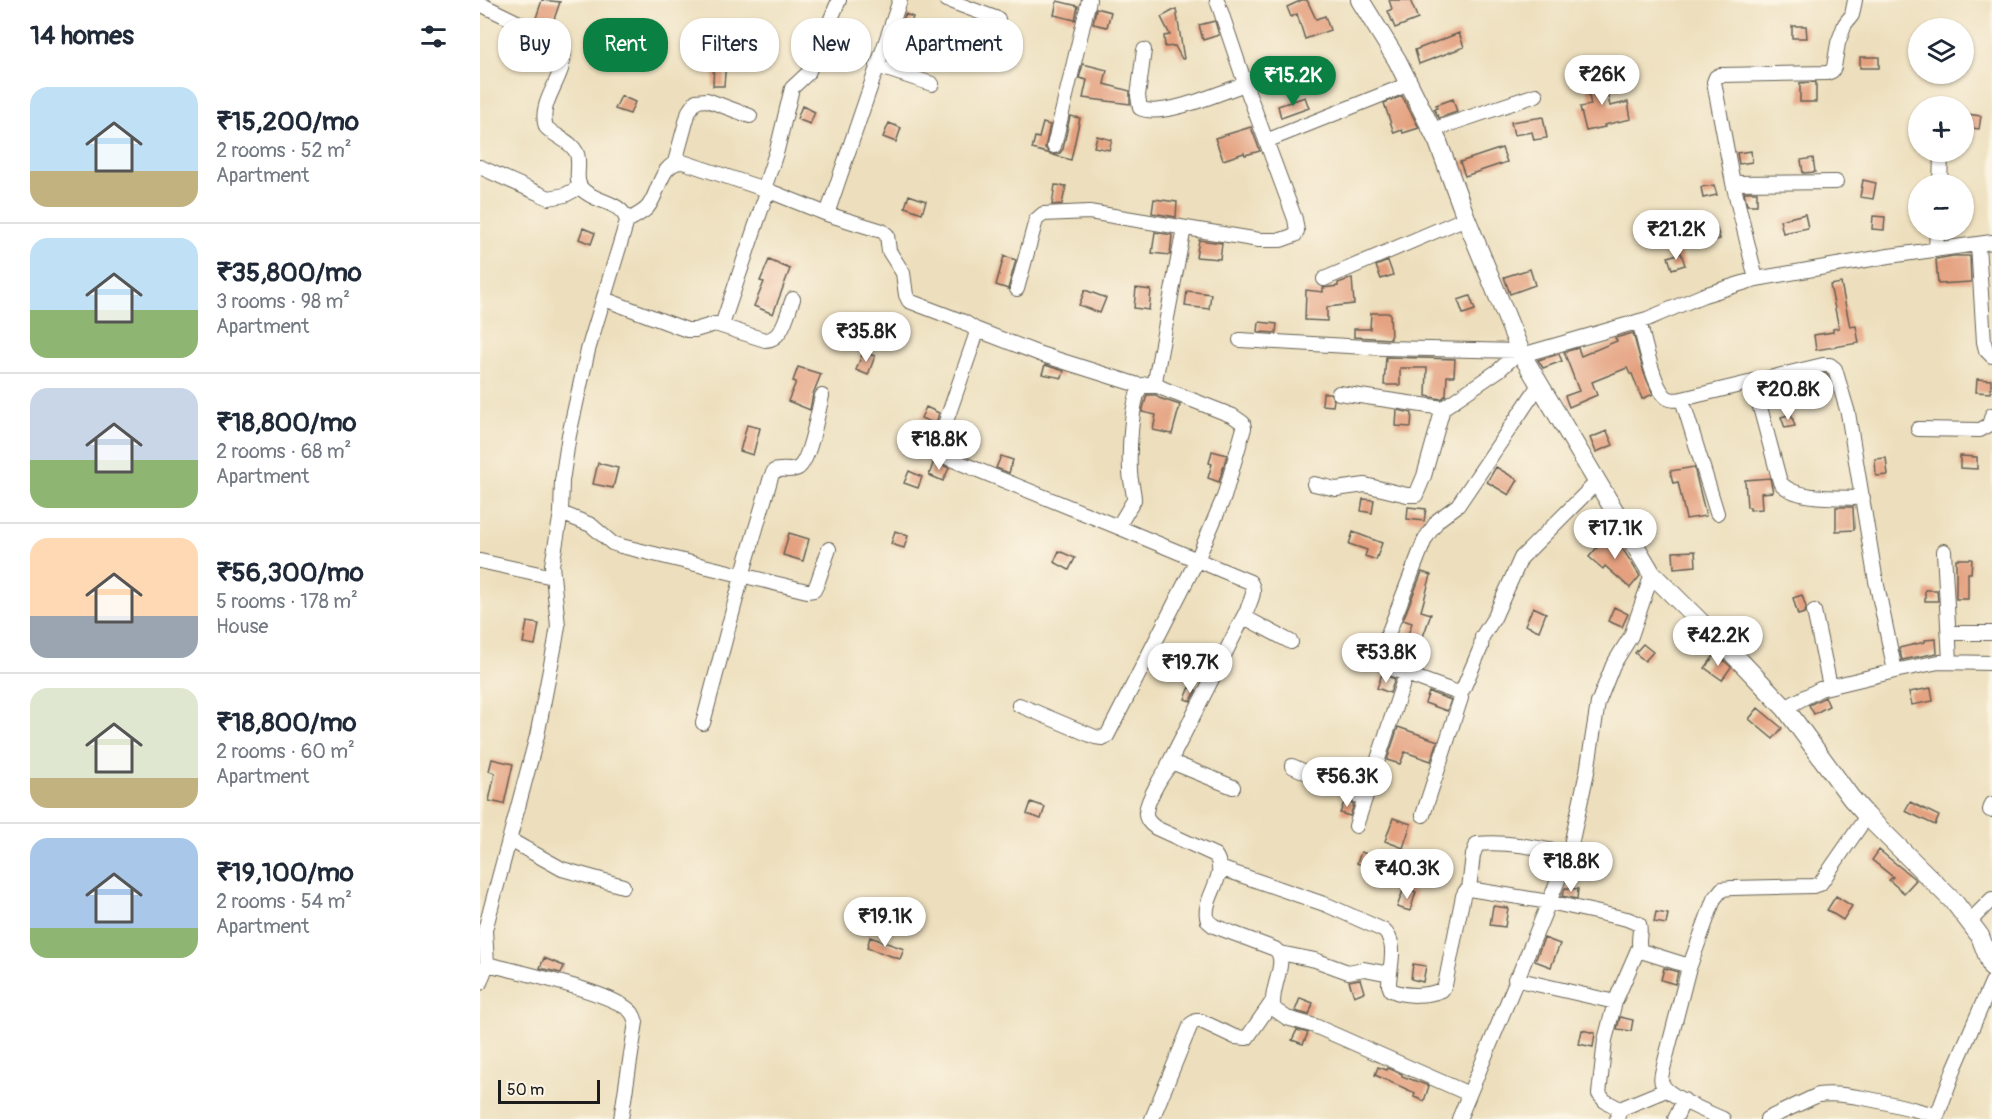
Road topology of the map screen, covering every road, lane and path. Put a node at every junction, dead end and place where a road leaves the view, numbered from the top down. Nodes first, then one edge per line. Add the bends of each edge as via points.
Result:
1 (839, 0) edge
2 (900, 0) edge
3 (947, 0) edge
4 (1089, 0) edge
5 (1217, 0) edge
6 (1360, 0) edge
7 (1855, 0) edge
8 (480, 4) edge
9 (995, 18) edge
10 (1144, 50) dead end
11 (877, 66) junction
12 (932, 84) dead end
13 (1245, 84) junction
14 (1409, 84) junction
15 (1536, 95) dead end
16 (750, 116) dead end
17 (1432, 130) junction
18 (1266, 141) junction
19 (1054, 146) dead end
20 (675, 162) junction
21 (480, 167) edge
22 (1836, 182) dead end
23 (1733, 183) junction
24 (580, 187) junction
25 (764, 189) junction
26 (827, 214) junction
27 (1466, 218) junction
28 (627, 221) junction
29 (1184, 228) junction
30 (1936, 240) edge
31 (1985, 243) edge
32 (1936, 250) junction
33 (1324, 279) dead end
34 (1756, 279) junction
35 (1017, 289) dead end
36 (604, 299) junction
37 (793, 299) dead end
38 (1639, 321) junction
39 (722, 325) junction
40 (975, 329) junction
41 (1240, 340) dead end
42 (1521, 353) junction
43 (1992, 356) edge
44 (1754, 381) junction
45 (1157, 383) junction
46 (1539, 385) junction
47 (1141, 386) junction
48 (1339, 393) dead end
49 (822, 396) dead end
50 (1682, 399) junction
51 (1443, 408) junction
52 (1992, 415) edge
53 (1918, 429) dead end
54 (1597, 482) junction
55 (1314, 484) dead end
56 (1863, 498) junction
57 (561, 513) junction
58 (1717, 513) dead end
59 (1118, 526) junction
60 (829, 549) dead end
61 (1944, 551) dead end
62 (1197, 560) junction
63 (480, 561) edge
64 (1652, 574) junction
65 (742, 576) junction
66 (553, 577) junction
67 (1814, 611) dead end
68 (1245, 614) junction
69 (1949, 633) junction
70 (1992, 633) edge
71 (1291, 642) dead end
72 (1950, 661) junction
73 (1992, 663) edge
74 (1895, 671) junction
75 (1406, 674) junction
76 (1830, 686) junction
77 (1459, 693) junction
78 (1019, 705) dead end
79 (1785, 708) junction
80 (704, 723) dead end
81 (1168, 765) junction
82 (1292, 766) dead end
83 (1233, 787) dead end
84 (1365, 799) junction
85 (1423, 815) dead end
86 (1867, 816) junction
87 (1356, 826) dead end
88 (510, 840) junction
89 (1569, 854) junction
90 (1220, 868) junction
91 (623, 886) dead end
92 (1469, 889) junction
93 (1992, 899) edge
94 (1549, 902) junction
95 (1970, 921) junction
96 (1639, 946) junction
97 (1280, 953) junction
98 (487, 964) junction
99 (1689, 966) junction
100 (1992, 968) edge
101 (1390, 974) junction
102 (1515, 979) junction
103 (1992, 982) edge
104 (480, 983) edge
105 (1272, 1002) junction
106 (1615, 1002) junction
107 (1666, 1090) junction
108 (1468, 1094) junction
109 (1684, 1100) junction
110 (1618, 1114) edge
111 (1936, 1117) edge
112 (1461, 1118) edge
113 (621, 1119) edge
114 (1152, 1119) edge
115 (1675, 1119) edge
116 (1723, 1119) edge
117 (1767, 1119) edge

1 - 25 street via 808,74 792,88
2 - 11 street
3 - 9 street
4 - 19 street
5 - 13 street
6 - 14 street
7 - 23 street via 1832,71 1716,77 1714,89
8 - 24 street via 554,40 563,49 563,63 546,105 544,121 550,131 576,151
10 - 13 street via 1138,96 1140,108 1145,111 1185,105
11 - 12 street
11 - 26 street
13 - 18 street
14 - 17 street
14 - 18 street
15 - 17 street
16 - 20 street via 707,100 696,101 688,111
17 - 27 street
18 - 29 street via 1295,219 1295,235 1272,241
20 - 25 street via 693,164
20 - 28 street via 666,170 647,208
21 - 24 street via 549,198
22 - 23 street
23 - 34 street
24 - 28 street via 619,208
25 - 26 street
25 - 39 street via 766,195
26 - 40 street via 887,235 889,251 903,273 909,301
27 - 33 street
27 - 42 street
28 - 36 street
29 - 35 street via 1089,212 1043,214 1036,220
29 - 45 street
30 - 32 street
31 - 32 street
31 - 43 street via 1984,342
32 - 34 street
34 - 38 street
36 - 39 street via 687,330
36 - 57 street via 569,435
37 - 39 street via 777,337 771,340
38 - 42 street
38 - 50 street via 1657,385 1669,399
40 - 47 street
40 - 59 street via 938,445 941,455
41 - 42 street
42 - 46 street
42 - 51 street
44 - 50 street
44 - 56 street via 1784,488 1804,495
44 - 56 street via 1823,365 1835,369 1848,413
45 - 47 street
45 - 62 street via 1243,423 1224,497
46 - 54 street
46 - 75 street via 1458,505 1438,520 1425,539 1383,647 1383,661
47 - 59 street via 1134,407 1130,472 1134,500
48 - 51 street
49 - 65 street via 803,462 798,468 774,471 771,477
50 - 58 street
51 - 55 street via 1416,495 1371,485 1336,489
52 - 53 street via 1989,425 1980,430
54 - 64 street
54 - 77 street via 1521,558
56 - 74 street
57 - 65 street via 591,525 612,543
57 - 66 street
59 - 62 street
60 - 65 street via 814,590 793,589
61 - 69 street
62 - 68 street via 1250,582 1254,594
62 - 78 street via 1107,736 1095,736
63 - 66 street
64 - 79 street
64 - 89 street via 1631,636 1612,665 1598,703
65 - 80 street
66 - 88 street via 558,626 537,736
67 - 76 street
68 - 71 street via 1250,622
68 - 81 street
69 - 70 street
69 - 72 street
72 - 73 street
72 - 74 street
74 - 76 street
75 - 77 street
75 - 84 street
76 - 79 street
77 - 85 street via 1460,705
79 - 86 street
81 - 83 street via 1182,765
81 - 90 street via 1148,805 1147,818 1156,828 1215,855
82 - 84 street
84 - 87 street
86 - 95 street
86 - 99 street via 1820,884 1718,892
88 - 91 street via 562,869
88 - 98 street via 485,930
89 - 92 street via 1527,846 1477,844
89 - 94 street
90 - 97 street via 1207,909 1208,921
90 - 101 street via 1327,905 1383,930 1392,942
92 - 94 street
92 - 101 street via 1463,896 1442,990 1396,993 1389,986
93 - 95 street
94 - 96 street via 1635,922 1640,928
94 - 102 street
95 - 100 street
96 - 99 street via 1647,954
96 - 106 street
97 - 101 street via 1348,972 1365,969
97 - 105 street
98 - 104 street
98 - 113 street via 596,994 632,1013 636,1022
99 - 107 street via 1663,1069
102 - 106 street
102 - 108 street
103 - 111 street
105 - 108 street via 1278,1013 1287,1018 1315,1026
105 - 114 street via 1247,1038 1235,1037 1201,1021 1191,1024
106 - 110 street via 1603,1048 1599,1089 1601,1098
107 - 109 street
107 - 110 street
108 - 112 street
109 - 115 street
109 - 116 street
111 - 117 street via 1826,1094

